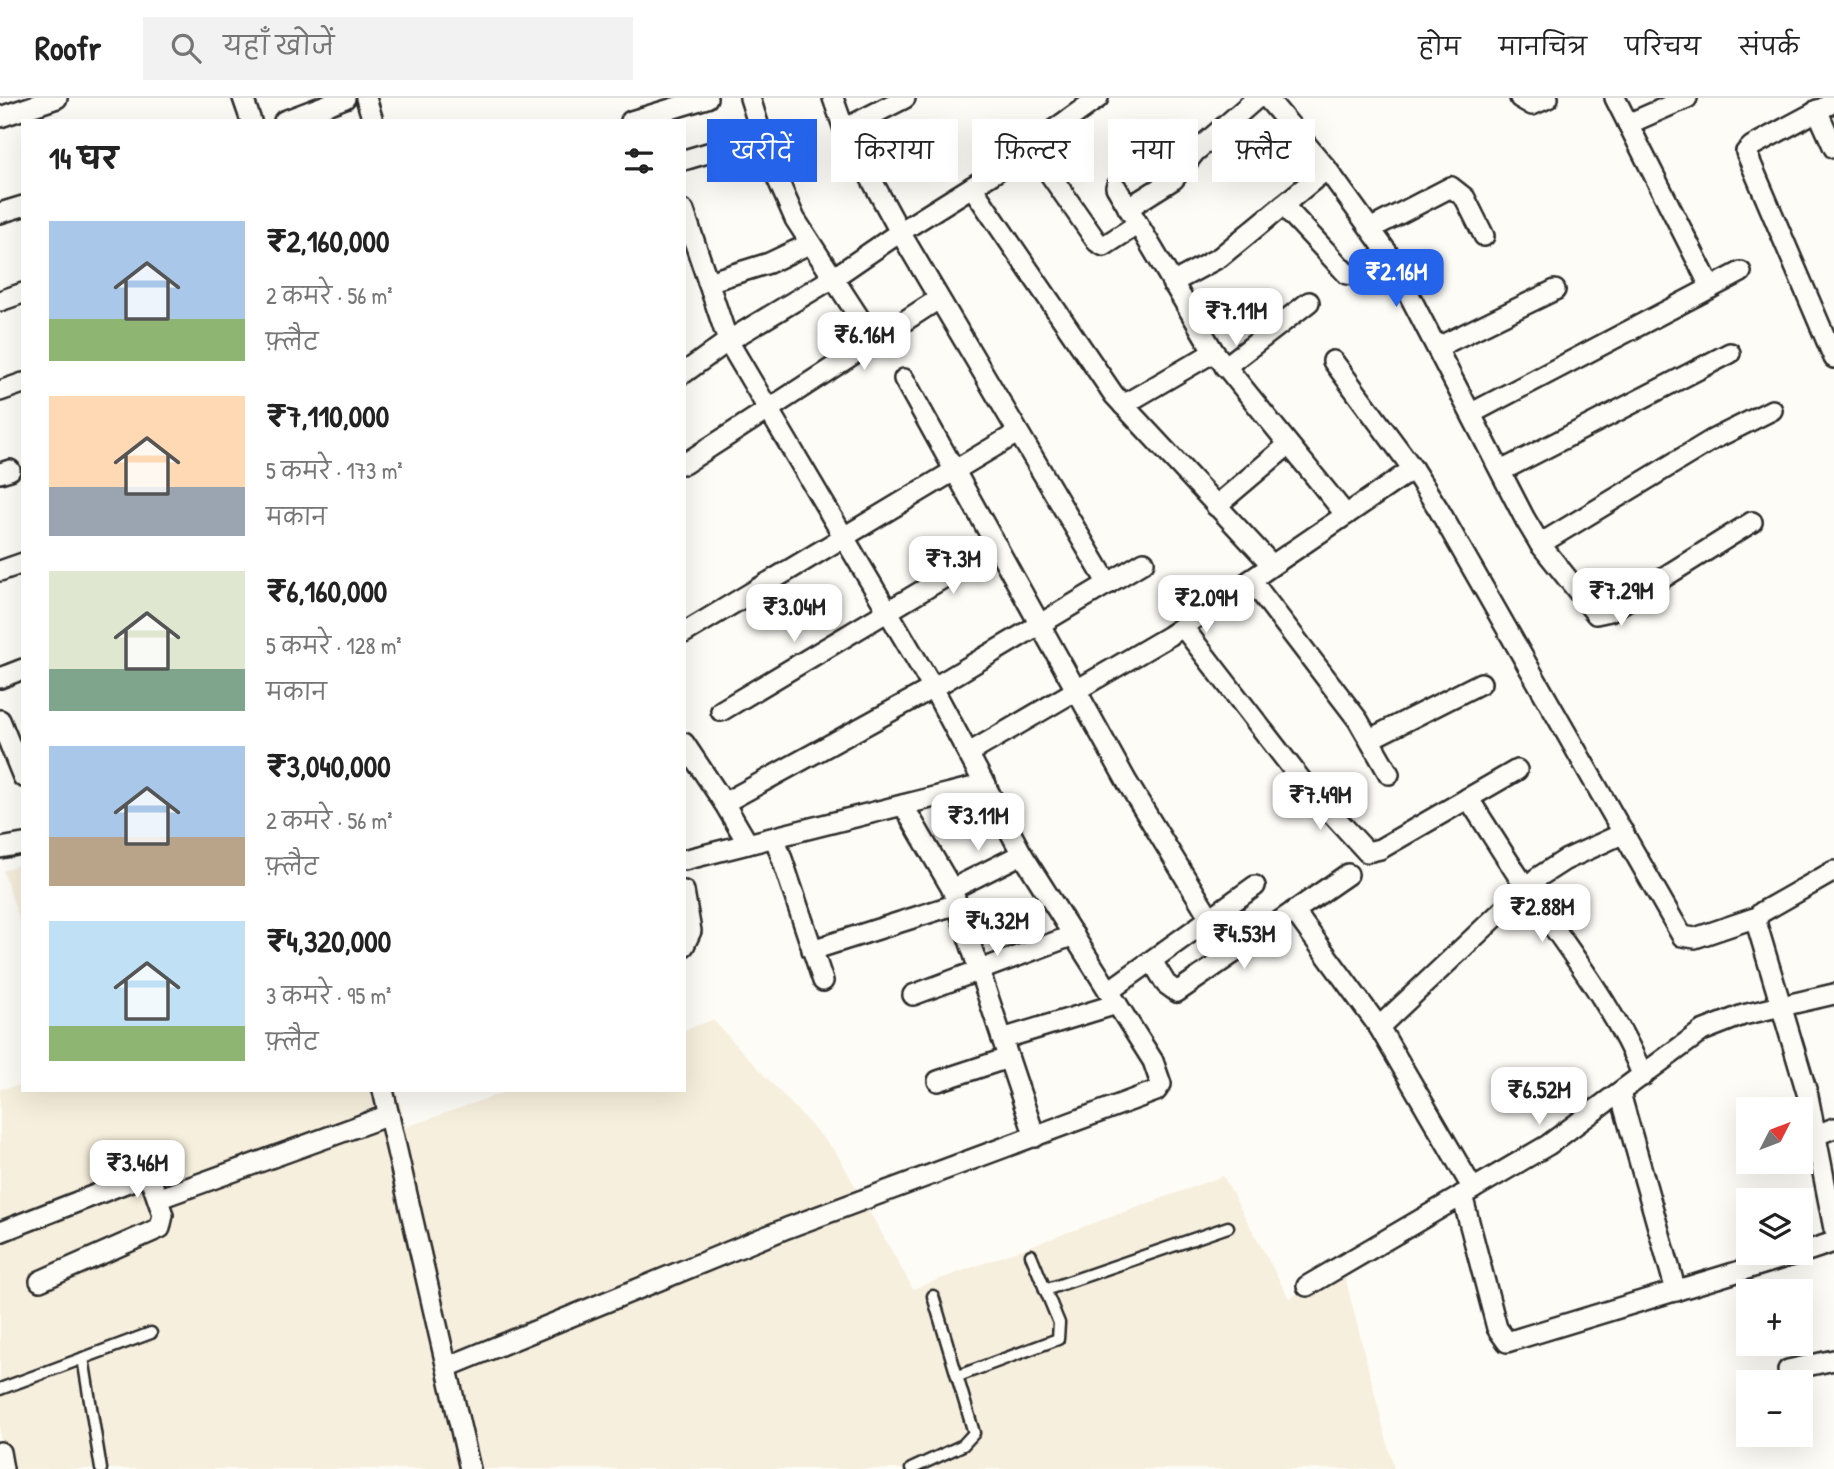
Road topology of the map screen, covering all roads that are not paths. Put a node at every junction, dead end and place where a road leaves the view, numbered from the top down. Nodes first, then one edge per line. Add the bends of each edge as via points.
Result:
1 (57, 98) edge
2 (243, 98) edge
3 (345, 98) edge
4 (366, 98) edge
5 (707, 98) edge
6 (750, 98) edge
7 (833, 98) edge
8 (905, 98) edge
9 (1098, 98) edge
10 (1257, 98) edge
11 (1267, 98) edge
12 (1520, 98) edge
13 (1548, 98) edge
14 (1615, 98) edge
15 (1687, 98) edge
16 (1826, 106) edge
17 (651, 111) edge
18 (0, 117) edge
19 (250, 119) edge
20 (290, 119) edge
21 (372, 119) edge
22 (635, 119) edge
23 (756, 119) edge
24 (840, 119) edge
25 (864, 119) edge
26 (1069, 119) edge
27 (1628, 124) junction
28 (1834, 148) edge
29 (707, 153) edge
30 (686, 159) edge
31 (1327, 169) junction
32 (779, 182) edge
33 (873, 182) edge
34 (979, 182) edge
35 (1055, 182) edge
36 (972, 187) junction
37 (1116, 187) dead end
38 (1283, 205) junction
39 (21, 207) edge
40 (0, 213) edge
41 (1133, 216) junction
42 (686, 217) edge
43 (1372, 228) junction
44 (900, 232) junction
45 (1484, 236) dead end
46 (809, 244) junction
47 (1387, 252) junction
48 (1741, 272) dead end
49 (833, 278) junction
50 (708, 282) junction
51 (1172, 283) junction
52 (1711, 288) junction
53 (1555, 290) dead end
54 (21, 294) edge
55 (937, 300) junction
56 (0, 301) edge
57 (1309, 302) dead end
58 (728, 341) junction
59 (875, 342) junction
60 (1438, 347) junction
61 (1730, 354) dead end
62 (1834, 358) edge
63 (1219, 359) junction
64 (1333, 361) dead end
65 (686, 372) edge
66 (904, 379) dead end
67 (21, 384) edge
68 (0, 391) edge
69 (1124, 405) junction
70 (768, 408) junction
71 (1772, 410) dead end
72 (1472, 413) junction
73 (1017, 433) junction
74 (1288, 445) junction
75 (686, 463) edge
76 (1413, 468) junction
77 (955, 470) junction
78 (1501, 471) junction
79 (1216, 506) junction
80 (1346, 515) junction
81 (1752, 522) dead end
82 (843, 535) junction
83 (1541, 544) junction
84 (997, 546) junction
85 (1144, 562) dead end
86 (21, 564) edge
87 (1272, 565) junction
88 (0, 571) edge
89 (1251, 580) junction
90 (1108, 584) junction
91 (888, 612) junction
92 (1040, 625) junction
93 (1183, 627) junction
94 (686, 632) edge
95 (21, 670) edge
96 (0, 678) edge
97 (1481, 683) dead end
98 (933, 688) junction
99 (1077, 691) junction
100 (721, 711) dead end
101 (1, 729) edge
102 (1370, 739) junction
103 (686, 746) edge
104 (969, 753) junction
105 (18, 755) edge
106 (1517, 770) dead end
107 (1389, 774) dead end
108 (986, 784) junction
109 (1468, 798) junction
110 (724, 803) junction
111 (903, 805) junction
112 (1624, 833) junction
113 (775, 838) junction
114 (21, 844) edge
115 (748, 844) junction
116 (0, 848) edge
117 (687, 854) edge
118 (1022, 854) junction
119 (1834, 871) edge
120 (1348, 874) dead end
121 (1255, 886) dead end
122 (1526, 888) junction
123 (955, 896) junction
124 (686, 899) edge
125 (1294, 911) junction
126 (1757, 917) junction
127 (1211, 921) junction
128 (1074, 935) junction
129 (686, 942) edge
130 (812, 950) junction
131 (1232, 954) junction
132 (1152, 961) junction
133 (980, 971) junction
134 (823, 981) dead end
135 (1834, 994) edge
136 (913, 995) dead end
137 (1113, 998) junction
138 (1782, 1007) junction
139 (1379, 1027) junction
140 (1005, 1048) junction
141 (1643, 1076) junction
142 (938, 1081) dead end
143 (383, 1092) edge
144 (1620, 1093) junction
145 (388, 1115) junction
146 (1825, 1131) edge
147 (1035, 1137) junction
148 (1468, 1192) junction
149 (160, 1198) junction
150 (1228, 1227) dead end
151 (1834, 1229) edge
152 (0, 1232) edge
153 (1834, 1242) edge
154 (1813, 1249) edge
155 (1031, 1255) dead end
156 (1762, 1265) edge
157 (40, 1281) dead end
158 (1307, 1286) dead end
159 (1045, 1290) junction
160 (1676, 1292) junction
161 (933, 1296) dead end
162 (151, 1333) dead end
163 (83, 1358) junction
164 (1834, 1360) edge
165 (447, 1367) junction
166 (1788, 1370) dead end
167 (958, 1376) junction
168 (0, 1388) edge
169 (0, 1452) edge
170 (3, 1469) edge
171 (101, 1469) edge
172 (470, 1469) edge
173 (911, 1469) edge

1 - 18 street
2 - 19 street
3 - 20 street
4 - 21 street
5 - 17 street
6 - 23 street
7 - 24 street
8 - 25 street
9 - 26 street
10 - 41 street via 1195,152 1174,179
11 - 31 street
12 - 13 street via 1532,105
14 - 27 street
15 - 27 street
16 - 28 street
16 - 62 street via 1746,152
17 - 22 street
27 - 52 street
29 - 30 street
31 - 38 street
31 - 43 street
32 - 46 street
33 - 44 street
34 - 36 street
35 - 41 street via 1104,246
36 - 44 street
36 - 69 street
37 - 41 street
38 - 47 street via 1347,274 1353,275
38 - 51 street via 1220,257
39 - 40 street
41 - 51 street
42 - 50 street
43 - 45 street via 1451,187 1465,198
43 - 47 street
44 - 49 street
44 - 55 street
46 - 49 street
46 - 50 street via 769,263
47 - 60 street
48 - 52 street
49 - 58 street
49 - 59 street
50 - 58 street
51 - 63 street
52 - 72 street
53 - 60 street
54 - 56 street
55 - 59 street
55 - 73 street
57 - 63 street
58 - 65 street
58 - 70 street
59 - 70 street
60 - 72 street
61 - 78 street
63 - 69 street
63 - 74 street
64 - 76 street
66 - 77 street
67 - 68 street
69 - 79 street
70 - 75 street
70 - 82 street
71 - 83 street via 1712,440
72 - 78 street
73 - 77 street
73 - 90 street
74 - 79 street
74 - 80 street
76 - 80 street
76 - 112 street
77 - 82 street
77 - 84 street
78 - 83 street
79 - 87 street
80 - 87 street
81 - 83 street via 1602,615 1588,608
82 - 91 street
82 - 94 street
84 - 91 street
84 - 92 street
85 - 90 street
86 - 88 street
87 - 89 street
89 - 93 street
89 - 102 street
90 - 92 street
91 - 98 street
91 - 100 street
92 - 98 street
92 - 99 street
93 - 99 street
93 - 109 street via 1302,780 1367,852
95 - 96 street
97 - 102 street
98 - 104 street
98 - 110 street
99 - 104 street
99 - 127 street
101 - 105 street
102 - 107 street
103 - 110 street
104 - 108 street
106 - 109 street
108 - 111 street
108 - 118 street
109 - 122 street
110 - 115 street
111 - 113 street
111 - 123 street
112 - 122 street via 1565,860
112 - 126 street via 1682,936 1695,938
113 - 115 street
113 - 130 street
114 - 116 street
115 - 117 street
118 - 123 street
118 - 128 street
119 - 126 street
120 - 125 street
121 - 127 street
122 - 139 street
122 - 141 street via 1601,992
123 - 130 street
123 - 133 street
124 - 129 street via 691,919
125 - 131 street
125 - 139 street
126 - 138 street
127 - 131 street
127 - 132 street
128 - 133 street
128 - 137 street
130 - 134 street
131 - 132 street via 1177,992 1166,984
132 - 137 street
133 - 136 street
133 - 140 street
135 - 138 street
137 - 140 street
137 - 147 street via 1153,1061 1161,1084 1156,1091
138 - 141 street via 1743,1015 1702,1031
138 - 146 street
139 - 148 street
140 - 142 street
140 - 147 street
141 - 144 street
143 - 145 street
144 - 148 street via 1548,1145
144 - 160 street
145 - 149 street
145 - 165 street
146 - 151 street
147 - 165 street via 787,1228
148 - 158 street
148 - 160 street via 1497,1328 1507,1342
149 - 152 street via 151,1180 141,1177
149 - 157 street via 164,1222 160,1228
150 - 159 lane
153 - 154 street
155 - 159 lane
156 - 160 street
159 - 167 lane via 1059,1323 1058,1339
161 - 167 lane
162 - 163 lane
163 - 168 lane
163 - 171 lane
164 - 166 street
165 - 172 street
167 - 173 lane via 972,1421 971,1440
169 - 170 street

